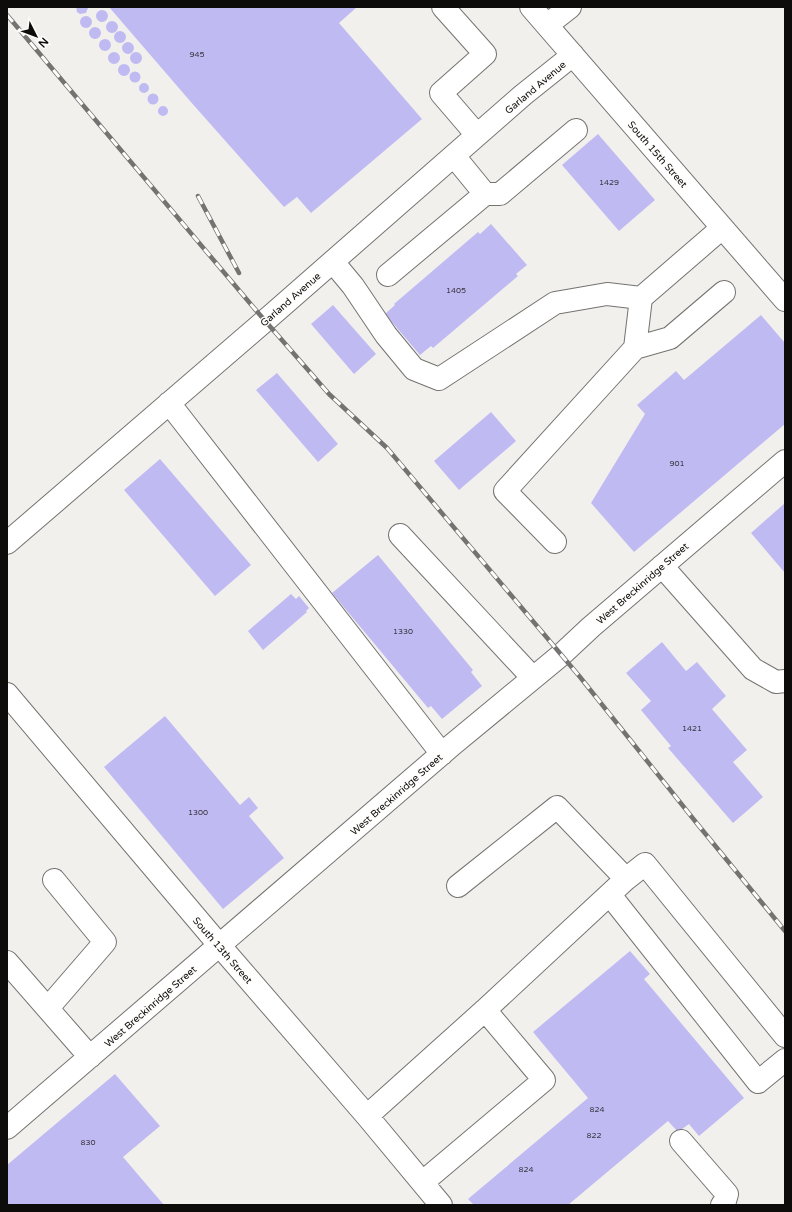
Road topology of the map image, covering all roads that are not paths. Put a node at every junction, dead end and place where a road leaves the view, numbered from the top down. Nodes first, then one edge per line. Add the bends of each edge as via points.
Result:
1 (443, 7) edge
2 (531, 7) edge
3 (570, 7) edge
4 (547, 25) junction
5 (573, 55) junction
6 (576, 130) dead end
7 (478, 135) junction
8 (454, 156) junction
9 (485, 194) junction
10 (722, 228) junction
11 (333, 262) junction
12 (388, 275) dead end
13 (724, 292) dead end
14 (641, 298) junction
15 (785, 300) edge
16 (635, 348) junction
17 (169, 403) junction
18 (785, 461) edge
19 (400, 535) dead end
20 (555, 542) dead end
21 (7, 543) edge
22 (662, 566) junction
23 (533, 678) junction
24 (785, 681) edge
25 (7, 694) edge
26 (442, 754) junction
27 (626, 879) junction
28 (54, 880) dead end
29 (458, 886) dead end
30 (610, 895) junction
31 (220, 946) junction
32 (7, 962) edge
33 (48, 1008) junction
34 (485, 1010) junction
35 (785, 1036) edge
36 (90, 1057) junction
37 (785, 1060) edge
38 (367, 1116) junction
39 (7, 1128) edge
40 (681, 1141) dead end
41 (423, 1182) junction
42 (441, 1205) edge
43 (722, 1205) edge

1 - 7 street via 485,54 441,93
2 - 4 street, South 15th Street
3 - 4 street
4 - 5 street, South 15th Street
5 - 7 street, Garland Avenue
5 - 10 street, South 15th Street
6 - 9 street via 500,194
7 - 8 street, Garland Avenue
8 - 9 street
8 - 11 street, Garland Avenue
9 - 12 street
10 - 14 street
10 - 15 street, South 15th Street
11 - 14 street via 414,369 439,379 555,303 607,294
11 - 17 street, Garland Avenue
13 - 16 street via 670,338
14 - 16 street
16 - 20 street via 505,492
17 - 21 street, Garland Avenue
17 - 26 street
18 - 22 street, West Breckinridge Street
19 - 23 street
22 - 23 street, West Breckinridge Street
22 - 24 street via 753,669 776,682
23 - 26 street, West Breckinridge Street
25 - 31 street, South 13th Street
26 - 31 street, West Breckinridge Street
27 - 29 street via 557,806
27 - 30 street
27 - 35 street via 645,864
28 - 33 street via 106,942
30 - 34 street
30 - 37 street via 758,1082
31 - 36 street, West Breckinridge Street
31 - 38 street, South 13th Street
32 - 33 street
33 - 36 street
34 - 38 street
34 - 41 street via 544,1080
36 - 39 street, West Breckinridge Street
38 - 41 street, South 13th Street
40 - 43 street via 727,1194
41 - 42 street, South 13th Street

